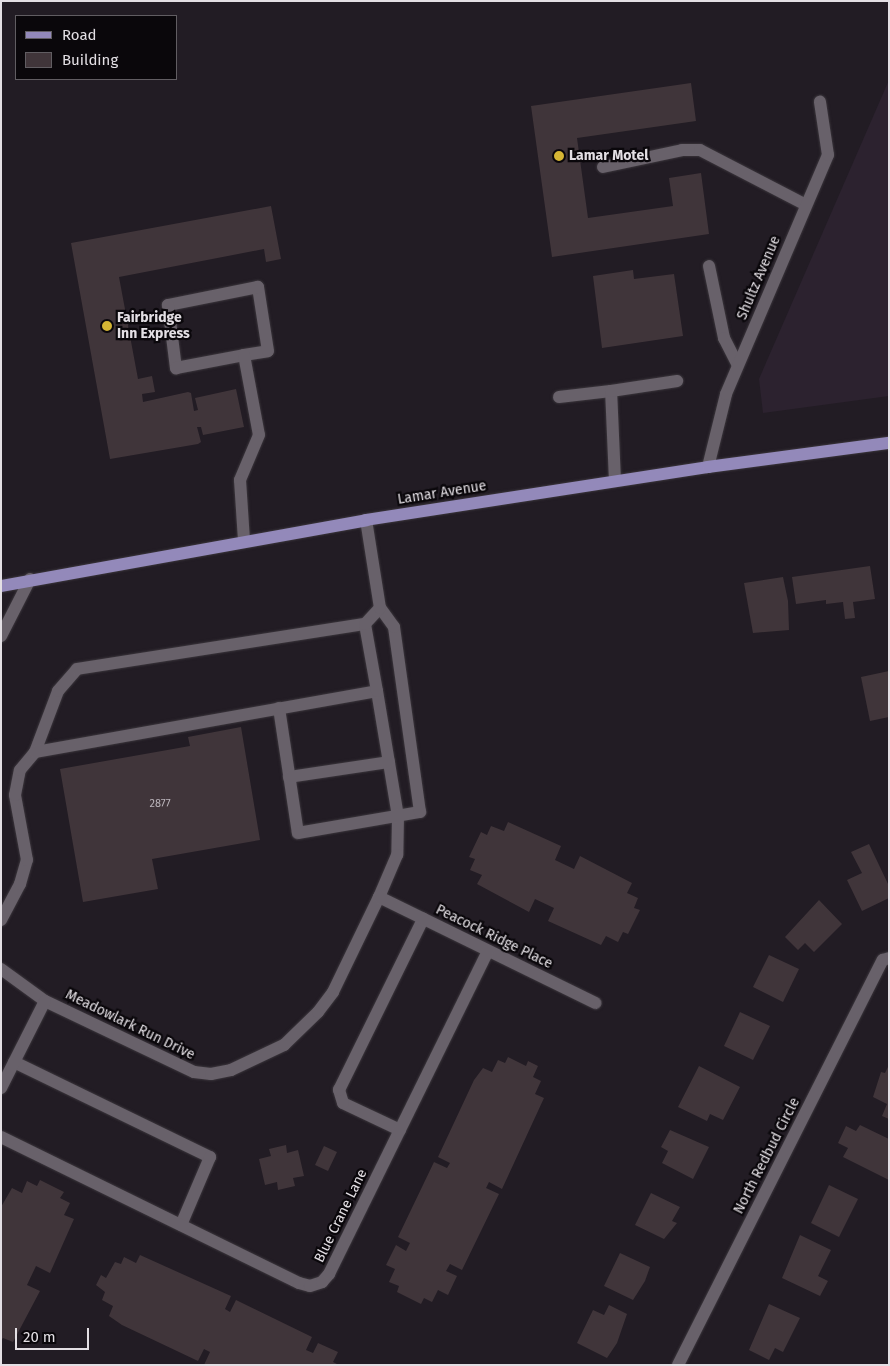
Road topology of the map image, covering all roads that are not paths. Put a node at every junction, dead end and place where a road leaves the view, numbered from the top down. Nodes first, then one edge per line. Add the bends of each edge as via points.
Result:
1 (820, 102) dead end
2 (603, 167) dead end
3 (806, 205) junction
4 (709, 266) dead end
5 (244, 355) junction
6 (738, 365) junction
7 (677, 381) dead end
8 (611, 391) junction
9 (559, 397) dead end
10 (889, 443) edge
11 (708, 467) junction
12 (615, 481) junction
13 (366, 520) junction
14 (244, 540) junction
15 (30, 579) junction
16 (1, 586) edge
17 (380, 608) junction
18 (364, 624) junction
19 (1, 636) edge
20 (377, 691) junction
21 (279, 708) junction
22 (35, 752) junction
23 (389, 762) junction
24 (289, 777) junction
25 (398, 816) junction
26 (379, 897) junction
27 (423, 919) junction
28 (1, 920) edge
29 (488, 951) junction
30 (886, 959) edge
31 (1, 969) edge
32 (45, 1001) junction
33 (595, 1003) dead end
34 (14, 1062) junction
35 (1, 1088) edge
36 (400, 1130) junction
37 (1, 1137) edge
38 (181, 1225) junction
39 (678, 1365) edge

1 - 3 street, Shultz Avenue via 828,154
2 - 3 street via 682,150 700,150
3 - 6 street, Shultz Avenue
4 - 6 street via 724,338
5 - 5 street via 176,368 168,305 258,287 268,351
5 - 14 street via 258,435 240,480
6 - 11 street, Shultz Avenue via 726,394
7 - 8 street
8 - 9 street
8 - 12 street
10 - 11 main road, Lamar Avenue
11 - 12 main road, Lamar Avenue
12 - 13 main road, Lamar Avenue
13 - 14 main road, Lamar Avenue
13 - 17 street
14 - 15 main road, Lamar Avenue
15 - 16 main road, Lamar Avenue
15 - 19 street
17 - 18 street
17 - 25 street via 394,627 420,812
18 - 20 street, Meadowlark Run Drive
18 - 22 street via 77,669 58,691
20 - 21 street
20 - 23 street, Meadowlark Run Drive
21 - 22 street
21 - 24 street
22 - 28 street via 20,770 15,795 27,860 20,884
23 - 24 street
23 - 25 street, Meadowlark Run Drive
24 - 25 street via 298,832
25 - 26 street, Meadowlark Run Drive via 397,855
26 - 27 street, Peacock Ridge Place
26 - 32 street, Meadowlark Run Drive via 333,992 318,1012 284,1045 231,1070 211,1074 194,1072
27 - 29 street, Peacock Ridge Place
27 - 36 street via 340,1090 343,1103
29 - 33 street, Peacock Ridge Place
29 - 36 street, Blue Crane Lane
30 - 39 street, North Redbud Circle
31 - 32 street, Meadowlark Run Drive
32 - 34 street
34 - 35 street
34 - 38 street via 210,1157
36 - 38 street, Blue Crane Lane via 329,1274 322,1282 310,1286 299,1283
37 - 38 street, Blue Crane Lane

